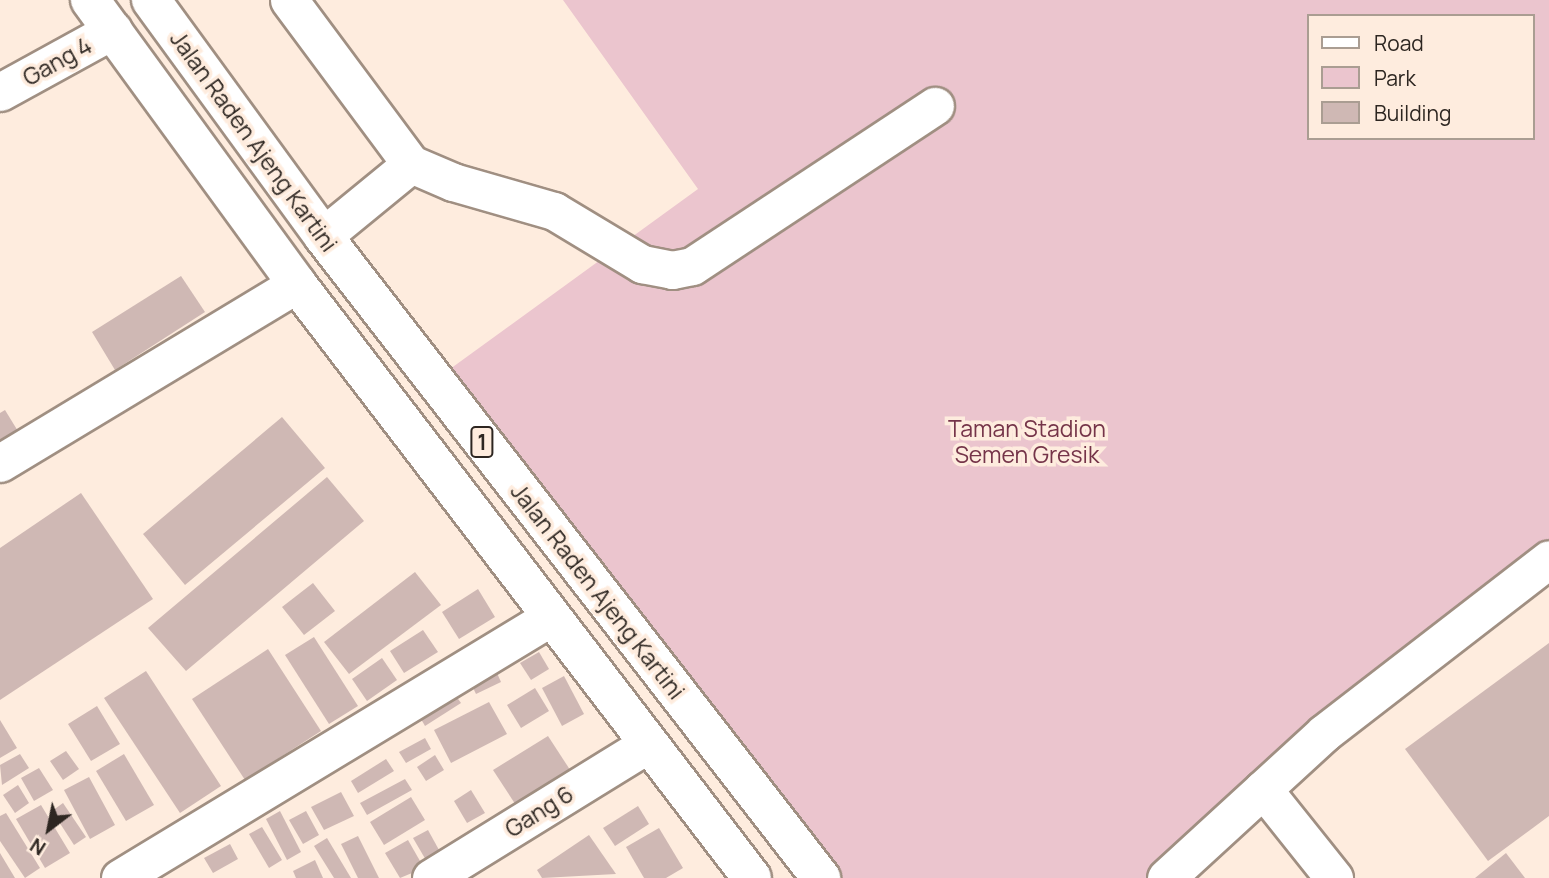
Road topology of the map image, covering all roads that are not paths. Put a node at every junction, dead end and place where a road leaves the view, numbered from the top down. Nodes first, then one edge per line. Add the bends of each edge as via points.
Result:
1 (90, 0) edge
2 (151, 0) edge
3 (289, 0) edge
4 (113, 30) junction
5 (0, 92) edge
6 (935, 106) dead end
7 (411, 164) junction
8 (323, 236) junction
9 (297, 285) junction
10 (0, 463) edge
11 (1549, 559) edge
12 (551, 617) junction
13 (648, 744) junction
14 (1263, 789) junction
15 (120, 878) edge
16 (431, 878) edge
17 (752, 878) edge
18 (821, 878) edge
19 (1166, 878) edge
20 (1334, 878) edge

1 - 4 highway, Jalan Raden Ajeng Kartini / 1
2 - 8 highway, Jalan Raden Ajeng Kartini / 1
3 - 7 street
4 - 5 street, Gang 4
4 - 9 highway, Jalan Raden Ajeng Kartini / 1
6 - 7 street via 692,266 672,270 642,264 554,211 453,182
7 - 8 street
8 - 18 highway, Jalan Raden Ajeng Kartini / 1
9 - 10 street
9 - 12 highway, Jalan Raden Ajeng Kartini / 1
11 - 14 street via 1324,733
12 - 13 highway, Jalan Raden Ajeng Kartini / 1
12 - 15 street
13 - 16 street, Gang 6
13 - 17 highway, Jalan Raden Ajeng Kartini / 1
14 - 19 street
14 - 20 street

